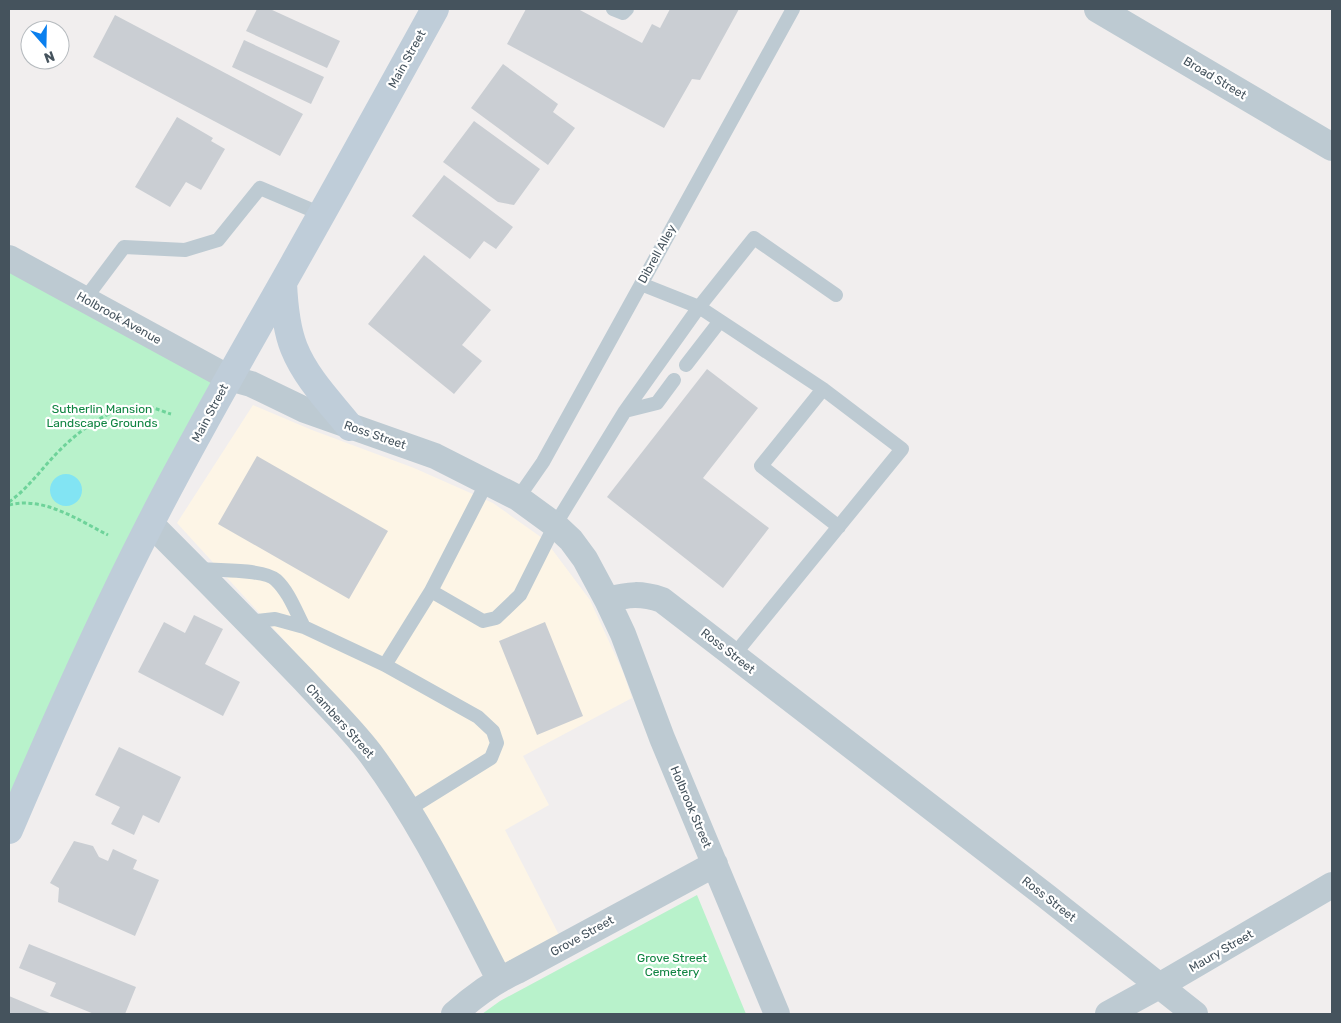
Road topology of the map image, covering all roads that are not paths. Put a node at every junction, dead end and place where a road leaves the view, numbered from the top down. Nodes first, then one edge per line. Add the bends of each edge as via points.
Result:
1 (435, 9) edge
2 (613, 9) edge
3 (626, 9) edge
4 (792, 9) edge
5 (1098, 9) edge
6 (1332, 147) edge
7 (321, 214) junction
8 (9, 258) edge
9 (282, 283) junction
10 (641, 284) junction
11 (836, 295) dead end
12 (85, 299) junction
13 (698, 308) junction
14 (720, 321) junction
15 (686, 365) dead end
16 (229, 378) junction
17 (674, 380) dead end
18 (823, 389) junction
19 (625, 411) junction
20 (350, 427) junction
21 (487, 482) junction
22 (518, 498) junction
23 (150, 523) junction
24 (555, 525) junction
25 (838, 527) junction
26 (195, 569) junction
27 (431, 592) junction
28 (607, 600) junction
29 (248, 622) junction
30 (304, 627) junction
31 (734, 655) junction
32 (385, 665) junction
33 (409, 809) junction
34 (10, 824) edge
35 (715, 864) junction
36 (1332, 885) edge
37 (500, 979) junction
38 (1160, 986) junction
39 (454, 1014) edge
40 (777, 1014) edge
41 (1108, 1014) edge
42 (1195, 1014) edge

1 - 7 main road, Main Street
2 - 3 lane via 623,14
4 - 10 lane, Dibrell Alley
5 - 6 street, Broad Street
7 - 9 main road, Main Street
7 - 12 lane via 260,188 218,240 185,250 124,247
8 - 12 street, Holbrook Avenue
9 - 16 main road, Main Street
9 - 20 main road via 286,319 294,347 312,380
10 - 13 lane
10 - 22 lane, Dibrell Alley via 543,462
11 - 13 lane via 754,238
12 - 16 street, Holbrook Avenue
13 - 14 lane
13 - 19 lane
14 - 15 lane
14 - 18 lane
16 - 20 street, Ross Street via 251,384
16 - 23 main road, Main Street
17 - 19 lane via 657,403
18 - 25 lane via 761,466
18 - 25 lane via 902,449
19 - 24 lane
20 - 21 street, Ross Street via 435,456
21 - 22 street, Ross Street
21 - 27 lane
22 - 24 street, Ross Street
23 - 26 street, Chambers Street
23 - 34 main road, Main Street
24 - 27 lane via 520,595 496,618 483,621
24 - 28 street, Ross Street via 585,559
25 - 31 lane
26 - 29 street, Chambers Street
26 - 30 lane via 250,572 275,579
27 - 32 lane
28 - 31 street, Ross Street via 645,594 662,600
28 - 35 street, Holbrook Street
29 - 30 lane via 275,619
29 - 33 street, Chambers Street via 352,731
30 - 32 lane
31 - 38 street, Ross Street
32 - 33 lane via 478,717 493,731 498,743 491,758
33 - 37 street, Chambers Street
35 - 37 street, Grove Street
35 - 40 street, Holbrook Street
36 - 38 street, Maury Street
37 - 39 street, Grove Street
38 - 41 street, Maury Street
38 - 42 street, Ross Street

